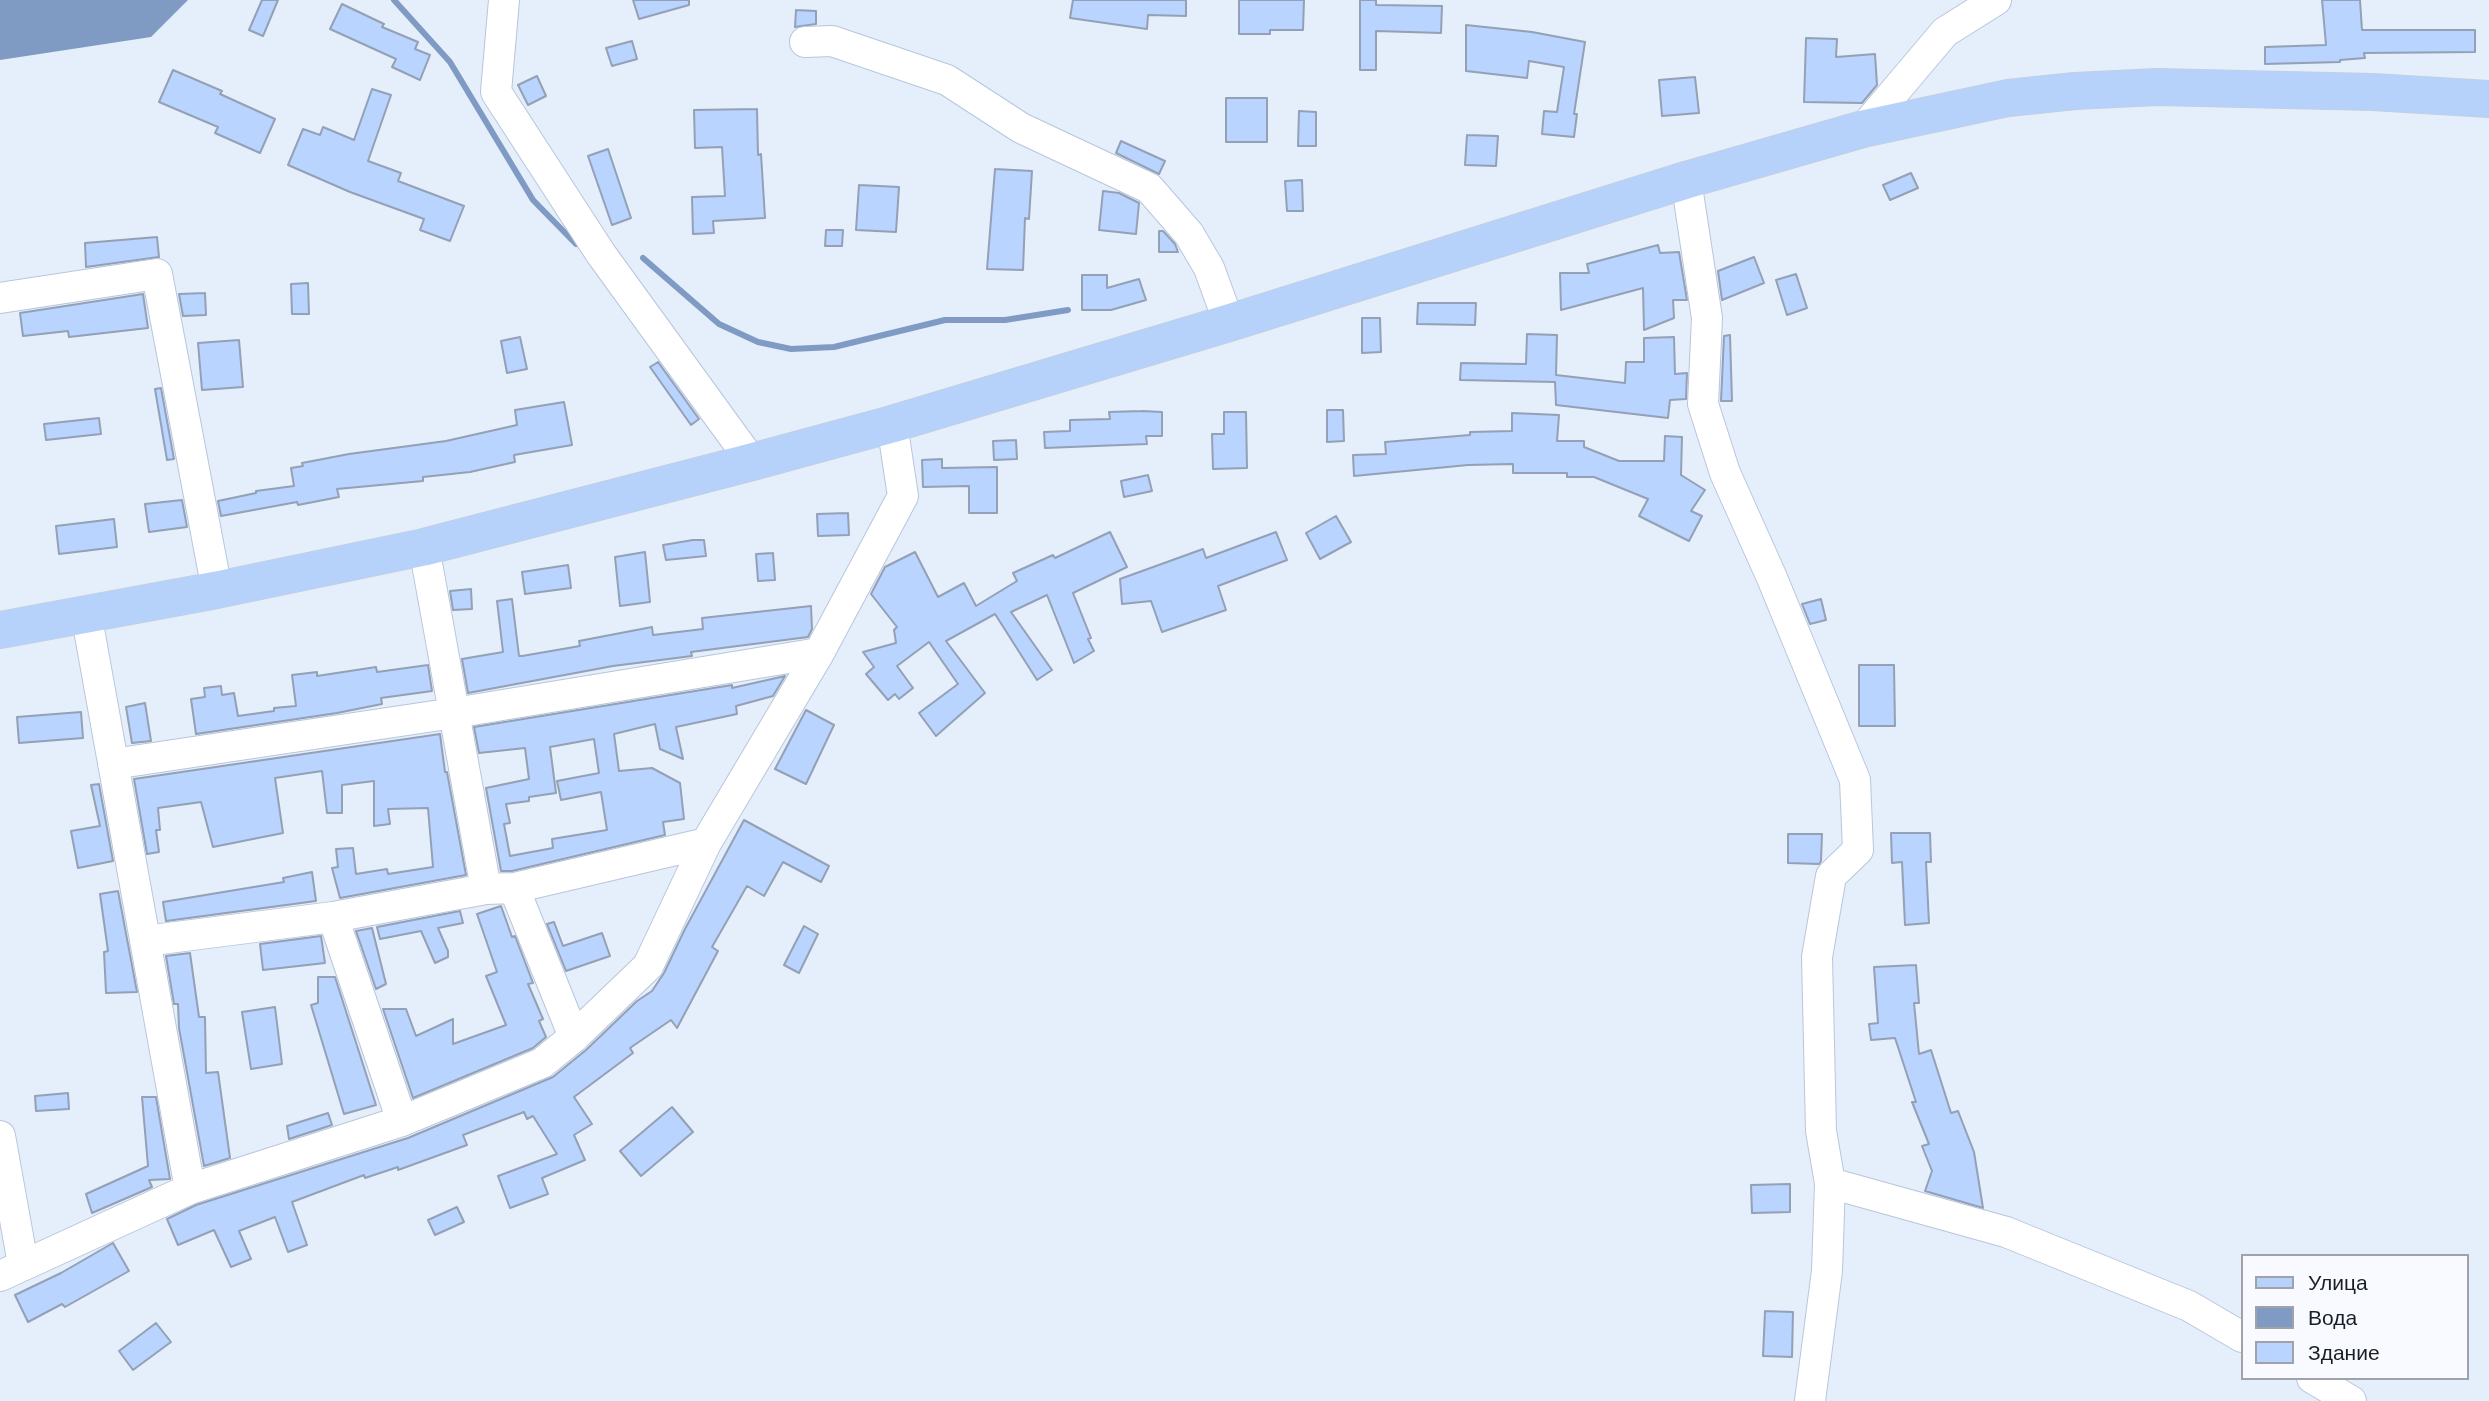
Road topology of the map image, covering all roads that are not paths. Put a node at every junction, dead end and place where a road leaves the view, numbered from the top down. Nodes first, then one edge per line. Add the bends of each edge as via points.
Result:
1 (505, 0) edge
2 (1996, 0) edge
3 (805, 42) dead end
4 (2489, 99) edge
5 (1863, 129) junction
6 (1686, 180) junction
7 (0, 298) edge
8 (1229, 323) junction
9 (892, 424) junction
10 (752, 462) junction
11 (424, 547) junction
12 (217, 590) junction
13 (86, 613) junction
14 (0, 630) edge
15 (819, 653) junction
16 (454, 713) junction
17 (113, 764) junction
18 (706, 843) junction
19 (500, 888) junction
20 (332, 917) junction
21 (145, 942) junction
22 (574, 1037) junction
23 (402, 1121) junction
24 (0, 1136) edge
25 (1830, 1183) junction
26 (190, 1189) junction
27 (12, 1270) edge
28 (2240, 1336) edge
29 (2315, 1380) edge
30 (1810, 1401) edge
31 (2351, 1401) edge

1 - 10 street via 496,92 601,254
2 - 5 street via 1945,32
3 - 8 street via 832,41 947,80 1021,128 1149,188 1189,234 1209,268
4 - 5 main road via 2157,87 2008,98
5 - 6 main road
6 - 8 main road
6 - 25 street via 1707,318 1703,404 1725,473 1855,780 1858,850 1831,876 1817,957 1821,1131
7 - 12 street via 158,274
8 - 9 main road
9 - 10 main road
9 - 15 street via 903,496
10 - 11 main road
11 - 12 main road
11 - 16 street
12 - 13 main road
13 - 14 main road
13 - 17 street
15 - 16 street
15 - 18 street
16 - 17 street
16 - 19 street
17 - 21 street
18 - 19 street
18 - 22 street via 648,966
19 - 20 street
19 - 22 street
20 - 21 street
20 - 23 street
21 - 26 street
22 - 23 street via 542,1063
23 - 26 street
24 - 27 street
25 - 28 street via 2006,1232 2189,1306
25 - 30 street via 1826,1271
26 - 27 street
29 - 31 street

